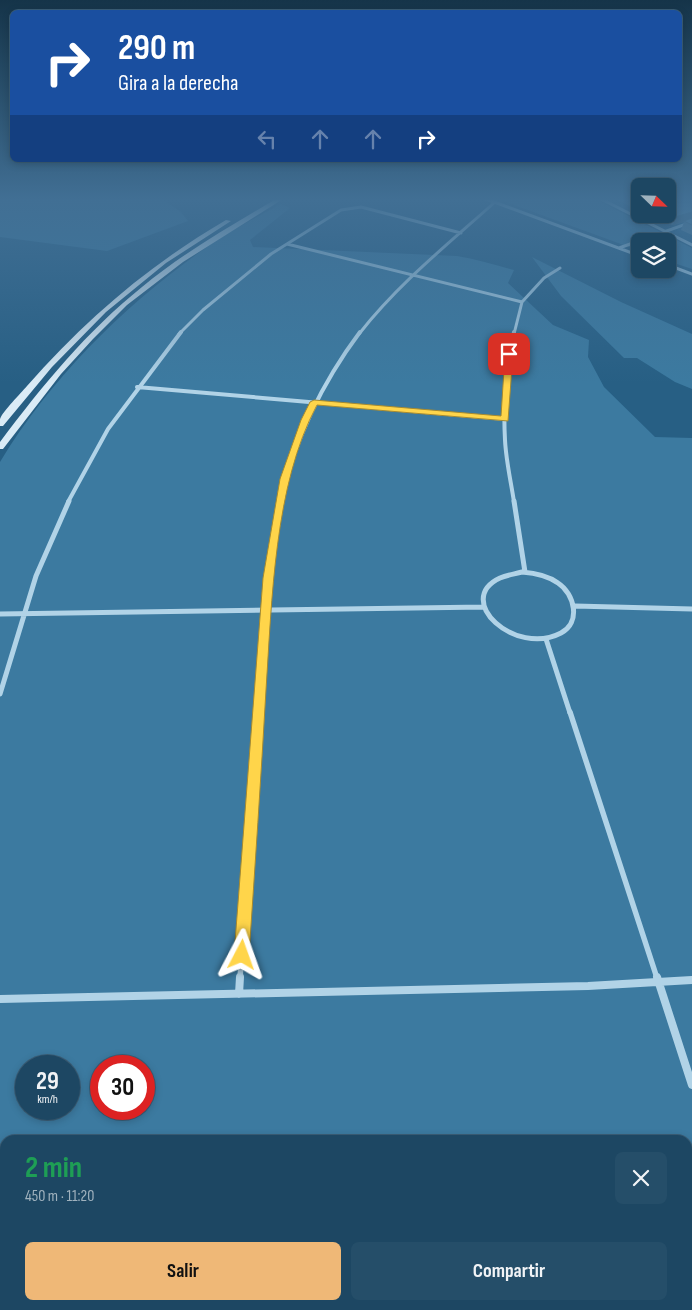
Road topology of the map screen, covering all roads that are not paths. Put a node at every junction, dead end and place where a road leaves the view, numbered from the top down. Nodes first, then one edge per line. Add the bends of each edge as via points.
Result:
1 (169, 260) edge
2 (183, 260) edge
3 (264, 260) edge
4 (353, 260) edge
5 (431, 260) edge
6 (560, 268) dead end
7 (676, 269) edge
8 (692, 274) edge
9 (414, 275) junction
10 (522, 302) junction
11 (137, 387) junction
12 (314, 402) junction
13 (505, 419) junction
14 (0, 424) edge
15 (0, 447) edge
16 (525, 572) junction
17 (575, 606) junction
18 (484, 607) junction
19 (692, 609) edge
20 (267, 610) junction
21 (25, 613) junction
22 (0, 614) edge
23 (546, 639) junction
24 (0, 694) edge
25 (692, 980) edge
26 (658, 982) junction
27 (239, 994) junction
28 (0, 999) edge
29 (692, 1085) edge

1 - 14 street via 110,305 22,395
2 - 15 street via 127,303 72,356
3 - 11 street via 174,338
4 - 9 street
5 - 9 street
6 - 10 street via 544,278
7 - 8 street
9 - 10 street
9 - 12 street via 380,307
10 - 13 street via 509,354
11 - 12 street
11 - 21 street via 108,429 71,495 36,576
12 - 13 street
12 - 20 street via 285,479
13 - 16 street via 505,442
16 - 17 street via 551,578 571,596
16 - 18 street via 497,578 488,586
17 - 19 street
17 - 23 street via 569,627
18 - 20 street
18 - 23 street via 489,618 513,636 529,640
20 - 21 street
20 - 27 street
21 - 22 street
21 - 24 street
23 - 26 street
25 - 26 street
26 - 27 street
26 - 29 street
27 - 28 street

